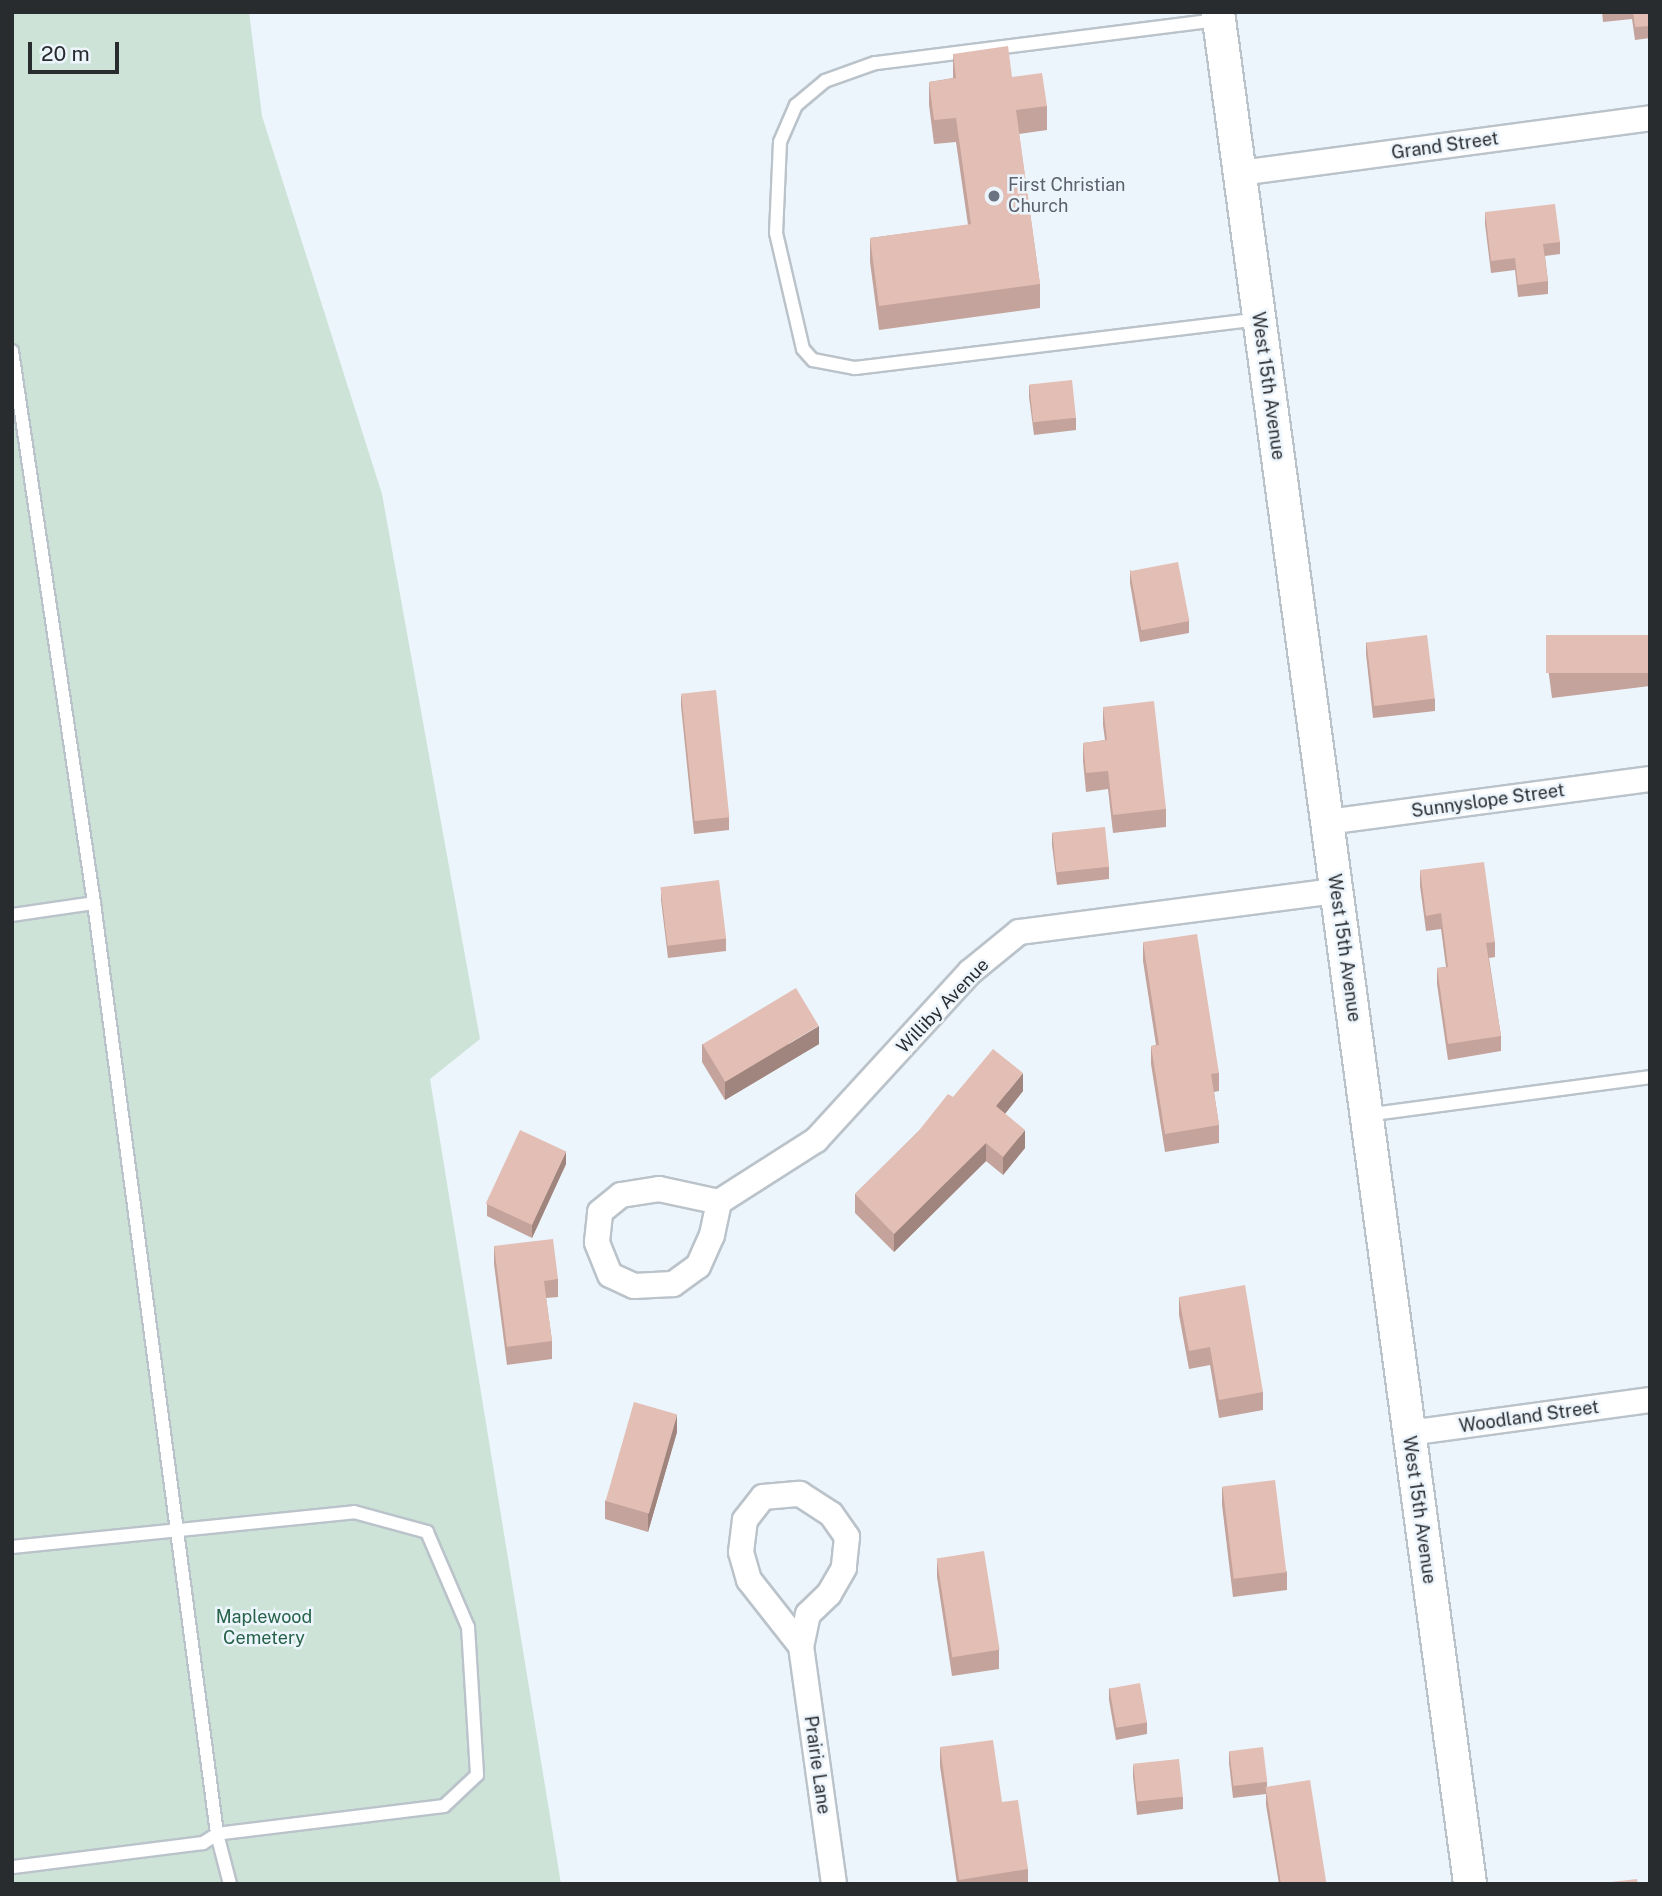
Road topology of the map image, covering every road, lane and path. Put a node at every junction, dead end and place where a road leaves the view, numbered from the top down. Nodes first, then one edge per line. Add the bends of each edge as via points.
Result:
1 (1218, 16) edge
2 (1650, 118) edge
3 (1240, 173) junction
4 (1259, 319) junction
5 (12, 351) edge
6 (1650, 779) edge
7 (1327, 822) junction
8 (1336, 891) junction
9 (94, 903) junction
10 (12, 915) edge
11 (1650, 1077) edge
12 (1366, 1115) junction
13 (719, 1202) junction
14 (1650, 1400) edge
15 (1409, 1433) junction
16 (176, 1529) junction
17 (12, 1547) edge
18 (801, 1646) junction
19 (217, 1834) junction
20 (12, 1867) edge
21 (230, 1884) edge
22 (834, 1884) edge
23 (1470, 1884) edge

1 - 3 street, West 15th Avenue
1 - 4 lane via 875,63 825,81 796,105 780,142 776,233 803,349 813,360 855,368
2 - 3 street, Grand Street
3 - 4 street, West 15th Avenue
4 - 7 street, West 15th Avenue
5 - 9 lane
6 - 7 street, Sunnyslope Street
7 - 8 street, West 15th Avenue
8 - 12 street, West 15th Avenue
8 - 13 street, Williby Avenue via 1019,932 970,972 816,1140
9 - 10 lane
9 - 16 lane
11 - 12 lane
12 - 15 street, West 15th Avenue
13 - 13 street via 659,1189 621,1195 600,1212 597,1242 610,1275 634,1286 673,1284 698,1266
14 - 15 street, Woodland Street
15 - 23 street, West 15th Avenue
16 - 17 lane
16 - 19 lane
16 - 19 lane via 354,1512 428,1532 468,1627 477,1775 444,1806
18 - 18 street, Prairie Lane via 808,1614 829,1594 844,1568 847,1537 831,1514 800,1494 763,1497 745,1520 741,1552 749,1580
18 - 22 street, Prairie Lane
19 - 20 lane via 203,1843
19 - 21 lane

